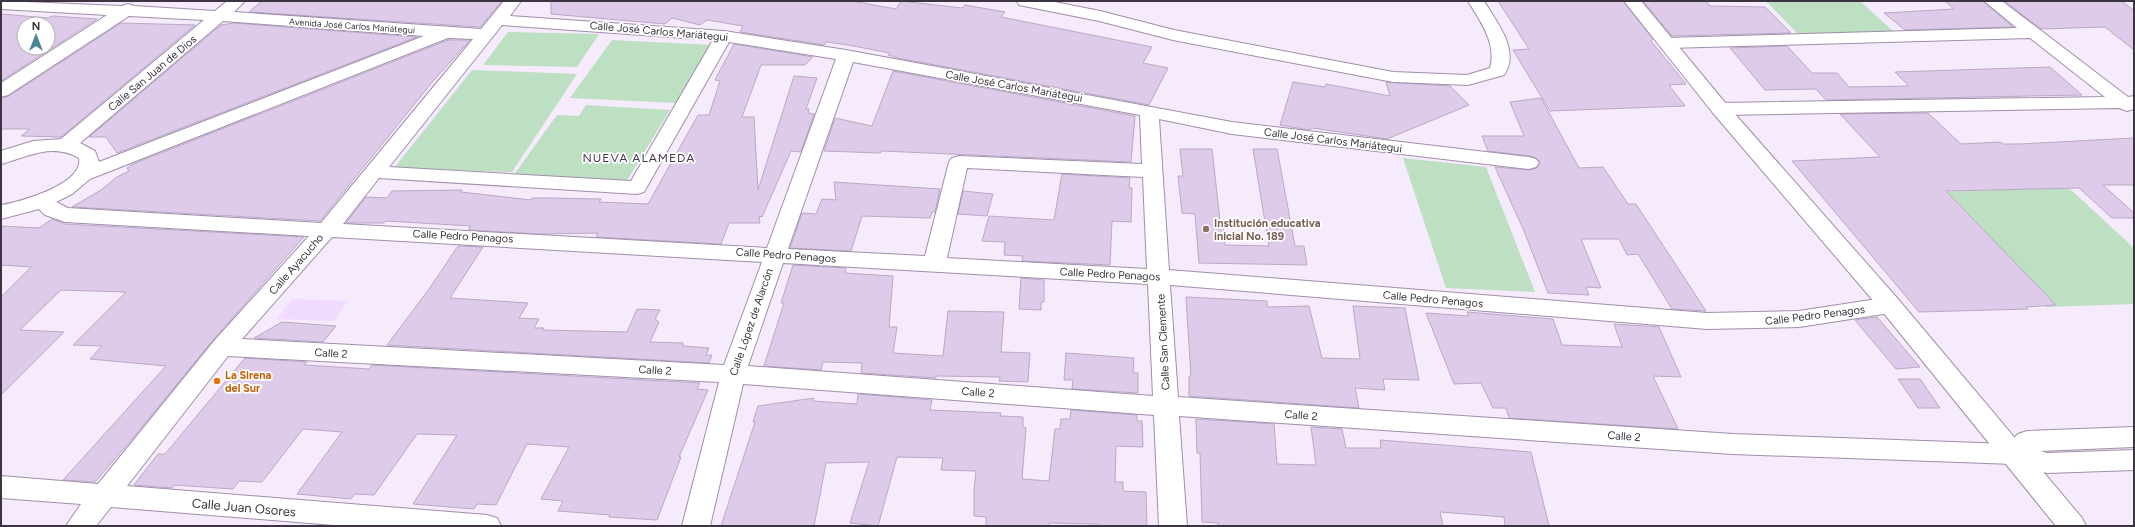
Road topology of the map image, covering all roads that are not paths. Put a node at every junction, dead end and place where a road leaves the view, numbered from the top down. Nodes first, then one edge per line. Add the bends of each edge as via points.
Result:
1 (141, 1) edge
2 (154, 1) edge
3 (513, 1) edge
4 (1025, 1) edge
5 (1476, 1) edge
6 (1632, 1) edge
7 (1992, 1) edge
8 (1, 4) edge
9 (229, 8) edge
10 (125, 11) junction
11 (491, 28) junction
12 (455, 30) junction
13 (2034, 33) junction
14 (724, 36) junction
15 (1667, 43) junction
16 (846, 55) junction
17 (1, 91) edge
18 (2130, 105) edge
19 (1720, 109) junction
20 (1149, 111) junction
21 (66, 145) junction
22 (1, 158) edge
23 (1529, 163) dead end
24 (1153, 171) junction
25 (374, 172) junction
26 (83, 175) junction
27 (43, 200) junction
28 (1, 212) edge
29 (328, 228) junction
30 (775, 254) junction
31 (934, 265) junction
32 (1159, 276) junction
33 (1890, 305) junction
34 (222, 347) junction
35 (733, 374) junction
36 (1166, 406) junction
37 (2134, 437) edge
38 (2014, 454) junction
39 (2134, 460) edge
40 (1, 487) edge
41 (104, 495) junction
42 (80, 526) edge
43 (487, 526) edge
44 (696, 526) edge
45 (1173, 526) edge
46 (2072, 526) edge

1 - 10 street
2 - 9 street
3 - 11 street, Calle Ayacucho
4 - 5 street via 1100,16 1173,35 1332,66 1393,77 1445,80 1468,80 1498,71 1501,62 1496,35
6 - 15 street
7 - 13 street
8 - 10 street
9 - 10 street
9 - 12 street, Avenida José Carlos Mariátegui
9 - 21 street, Calle San Juan de Dios
10 - 17 street
11 - 12 street, Avenida José Carlos Mariátegui
11 - 14 street, Calle José Carlos Mariátegui
11 - 25 street, Calle Ayacucho
12 - 26 street
13 - 15 street
13 - 18 street
14 - 16 street, Calle José Carlos Mariátegui
14 - 25 street via 637,188
15 - 19 street
16 - 20 street, Calle José Carlos Mariátegui
16 - 30 street, Calle López de Alarcón
18 - 19 street
19 - 33 street
20 - 23 street, Calle José Carlos Mariátegui via 1232,128
20 - 24 street, Calle San Clemente
21 - 22 street via 26,149
21 - 26 street via 80,148 88,155 89,164
24 - 31 street via 959,162
24 - 32 street, Calle San Clemente
25 - 29 street, Calle Ayacucho
26 - 27 street via 70,186
27 - 28 street
27 - 29 street, Calle Pedro Penagos via 52,210 65,215
29 - 30 street, Calle Pedro Penagos
29 - 34 street, Calle Ayacucho
30 - 31 street, Calle Pedro Penagos
30 - 35 street, Calle López de Alarcón
31 - 32 street, Calle Pedro Penagos
32 - 33 street, Calle Pedro Penagos via 1707,321 1799,319
32 - 36 street, Calle San Clemente
33 - 38 street
34 - 35 street, Calle 2
34 - 41 street, Calle Ayacucho
35 - 36 street, Calle 2
35 - 44 street, Calle López de Alarcón
36 - 38 street, Calle 2 via 1733,444
36 - 45 street, Calle San Clemente
37 - 38 street via 2027,441
38 - 39 street, Calle 2 via 2047,463
38 - 46 street
40 - 41 street, Calle Juan Osores
41 - 42 street, Calle Ayacucho
41 - 43 street, Calle Juan Osores

